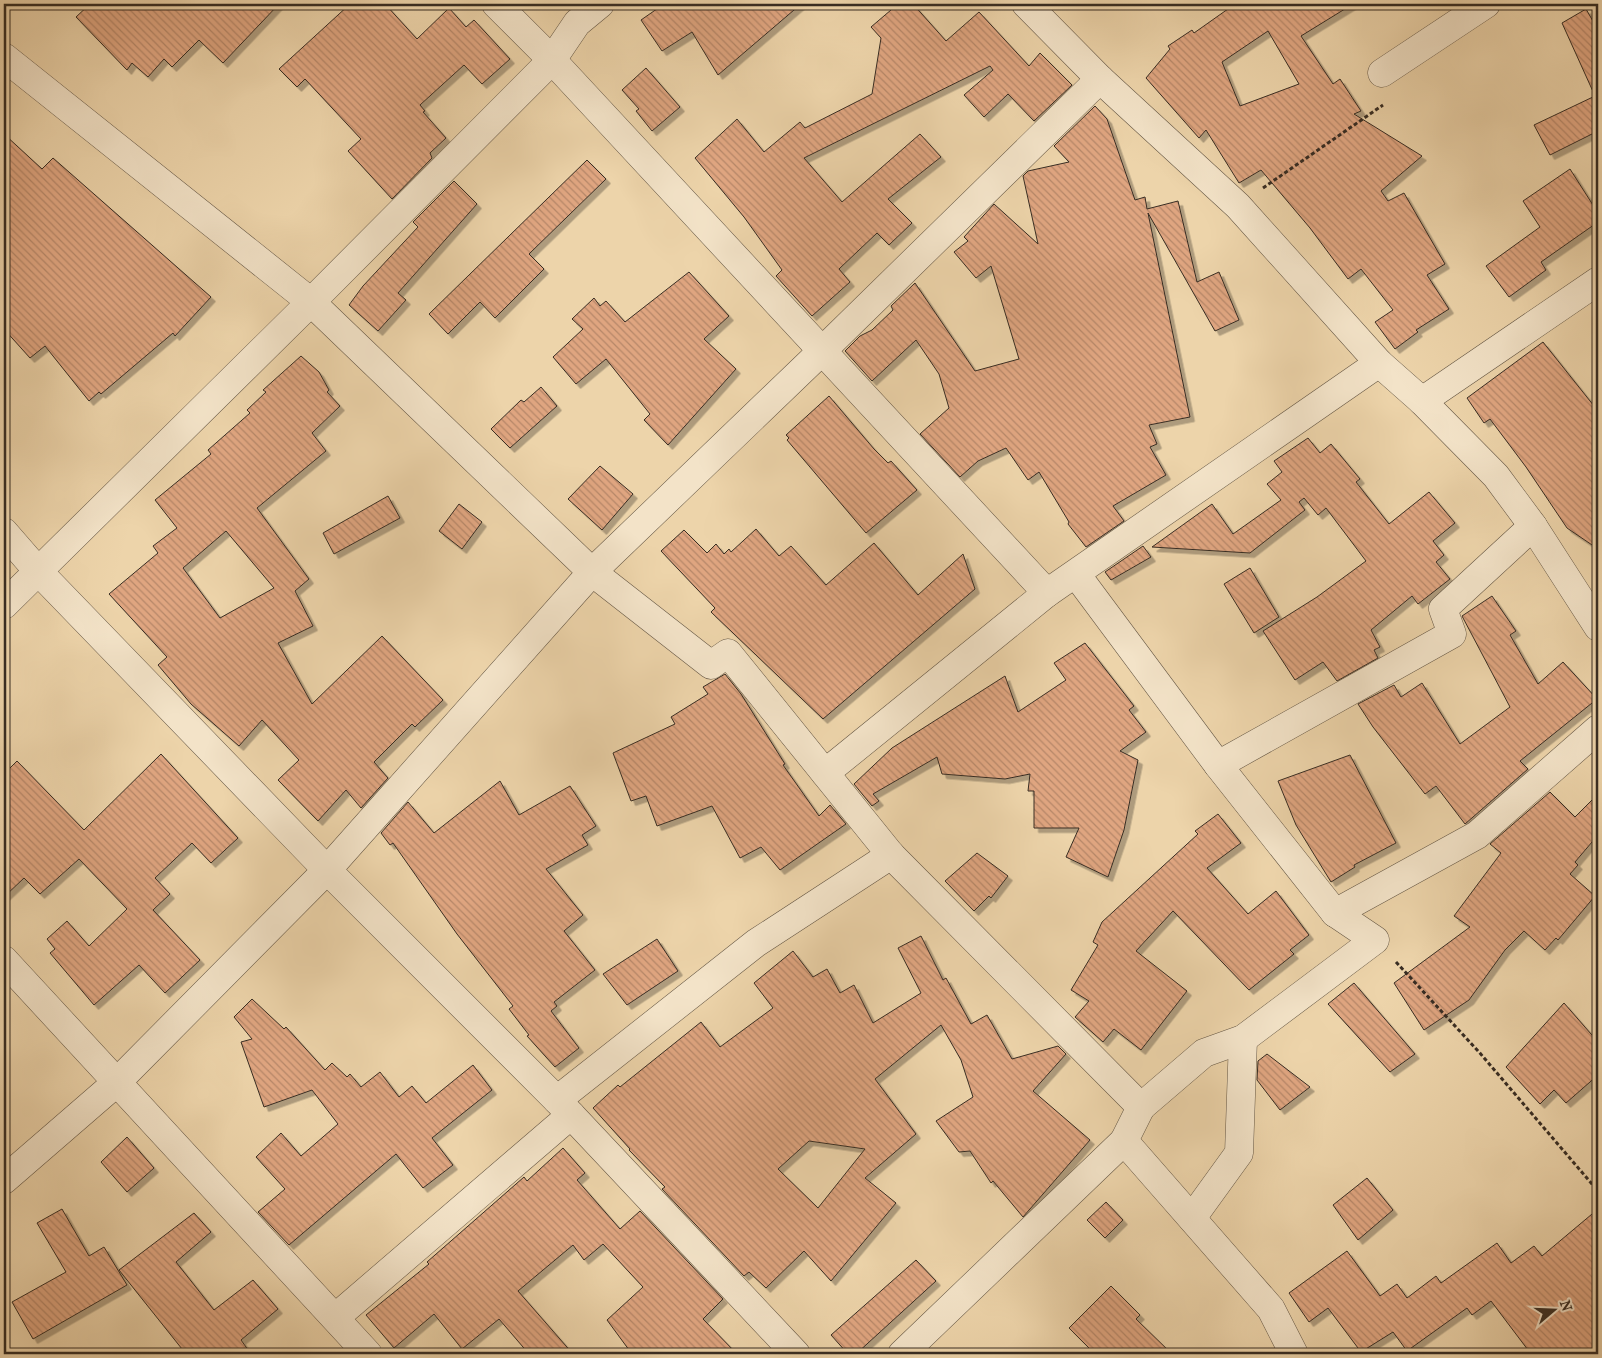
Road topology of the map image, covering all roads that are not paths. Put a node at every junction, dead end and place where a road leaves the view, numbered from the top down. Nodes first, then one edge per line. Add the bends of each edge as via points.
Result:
1 (496, 4) edge
2 (600, 4) edge
3 (1026, 4) edge
4 (1486, 4) edge
5 (4, 58) edge
6 (552, 60) junction
7 (1382, 73) road end
8 (1100, 79) junction
9 (1598, 280) edge
10 (310, 302) junction
11 (822, 352) junction
12 (1379, 363) junction
13 (1422, 401) junction
14 (1533, 526) junction
15 (4, 532) edge
16 (37, 570) junction
17 (592, 572) junction
18 (1076, 574) junction
19 (1047, 593) junction
20 (4, 605) edge
21 (1598, 628) edge
22 (1598, 729) edge
23 (1218, 765) junction
24 (825, 773) junction
25 (891, 855) junction
26 (327, 870) junction
27 (1336, 913) junction
28 (4, 960) edge
29 (1243, 1039) junction
30 (116, 1083) junction
31 (564, 1107) junction
32 (1141, 1107) junction
33 (1124, 1141) junction
34 (4, 1180) edge
35 (1192, 1218) junction
36 (336, 1317) junction
37 (368, 1354) edge
38 (796, 1354) edge
39 (902, 1354) edge
40 (1294, 1354) edge

1 - 6 street
2 - 6 street via 577,22
3 - 8 street
4 - 7 street
5 - 10 street
6 - 10 street
6 - 11 street
8 - 11 street
8 - 12 street via 1238,206
9 - 13 street
10 - 16 street
10 - 17 street
11 - 17 street
11 - 19 street
12 - 13 street
12 - 18 street
13 - 14 street via 1496,476
14 - 21 street
14 - 23 street via 1443,609 1452,634
15 - 16 street
16 - 20 street
16 - 26 street
17 - 24 street via 711,665 728,653
17 - 26 street
18 - 19 street
18 - 23 street
19 - 24 street
22 - 27 street via 1477,835
23 - 27 street
24 - 25 street
25 - 31 street via 756,943
25 - 32 street
26 - 30 street
26 - 31 street
27 - 29 street via 1375,940
28 - 30 street
29 - 32 street via 1204,1053
29 - 35 street via 1239,1153
30 - 34 street
30 - 36 street
31 - 36 street
31 - 38 street
32 - 33 street
33 - 35 street
33 - 39 street
35 - 40 street via 1271,1310
36 - 37 street

